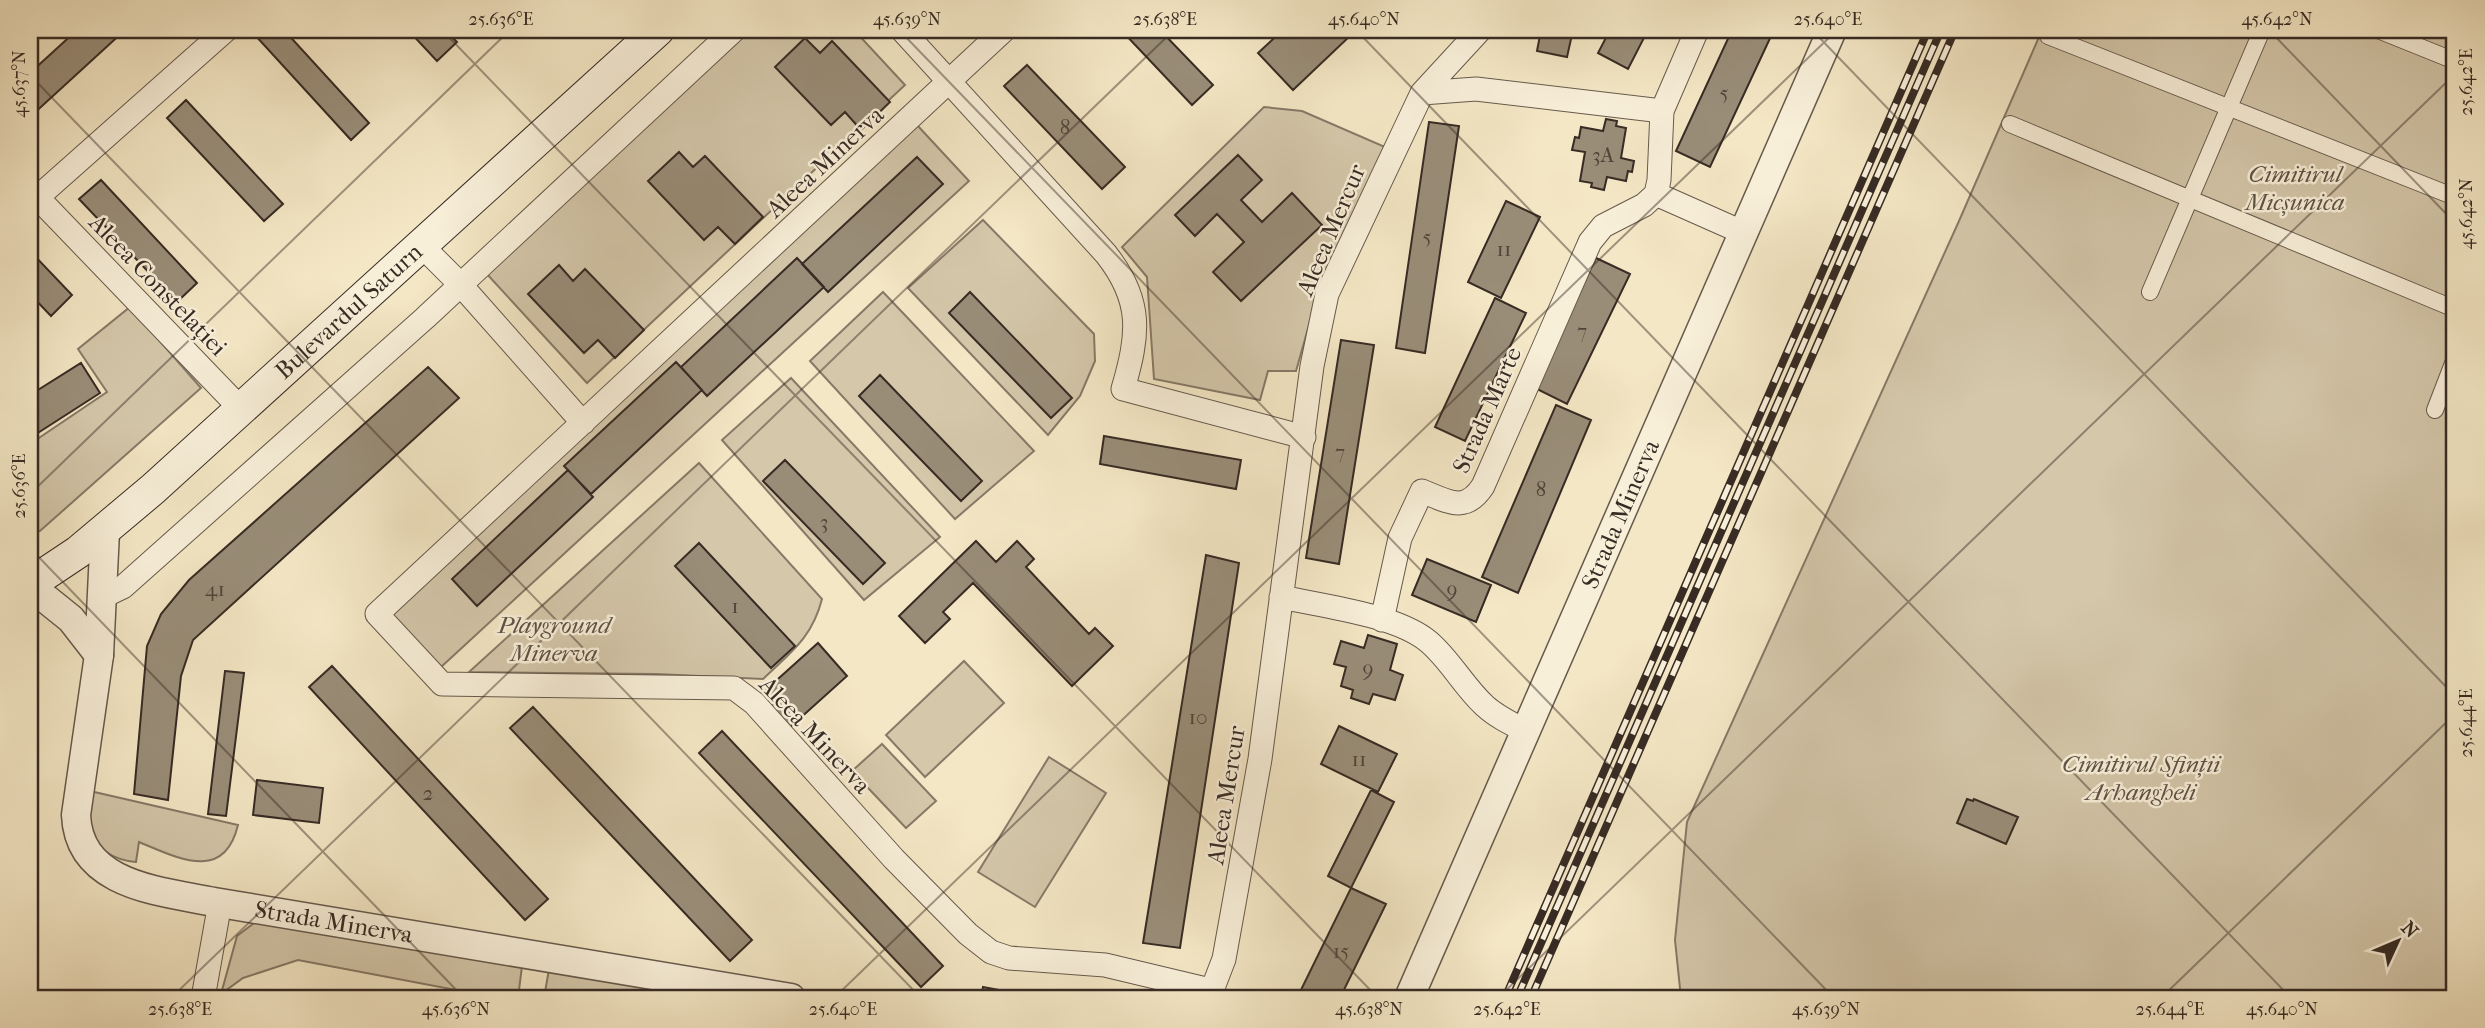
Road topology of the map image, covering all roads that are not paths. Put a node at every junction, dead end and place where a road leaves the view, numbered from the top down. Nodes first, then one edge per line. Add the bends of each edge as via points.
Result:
1 (226, 30) edge
2 (658, 30) edge
3 (734, 30) edge
4 (902, 30) edge
5 (1004, 30) edge
6 (1480, 30) edge
7 (1697, 30) edge
8 (1832, 30) edge
9 (2262, 30) edge
10 (2378, 30) edge
11 (2048, 36) dead end
12 (2455, 61) edge
13 (949, 82) junction
14 (1422, 93) junction
15 (2229, 108) junction
16 (1662, 111) junction
17 (2010, 124) dead end
18 (1656, 194) junction
19 (2455, 197) edge
20 (2190, 198) junction
21 (34, 200) edge
22 (1744, 233) junction
23 (421, 245) junction
24 (460, 284) junction
25 (2150, 292) dead end
26 (2455, 309) edge
27 (2455, 358) edge
28 (242, 409) junction
29 (2435, 410) dead end
30 (583, 423) junction
31 (1304, 438) junction
32 (105, 531) junction
33 (30, 585) edge
34 (111, 592) junction
35 (1281, 597) junction
36 (1382, 620) junction
37 (99, 655) junction
38 (1526, 732) junction
39 (220, 903) junction
40 (1212, 995) edge
41 (203, 998) edge
42 (791, 998) edge
43 (1409, 998) edge

1 - 21 street, Aleea Constelației
2 - 23 main road, Bulevardul Saturn
3 - 24 street
4 - 13 street
5 - 13 street
6 - 14 street, Aleea Mercur
7 - 16 street
8 - 22 street, Strada Minerva
9 - 15 street
10 - 12 street
11 - 15 street
13 - 30 street, Aleea Minerva
13 - 31 street via 1121,273 1134,308 1130,362 1122,389
14 - 16 street via 1476,89
14 - 31 street, Aleea Mercur via 1327,294
15 - 19 street
15 - 20 street
16 - 18 street
17 - 20 street
18 - 22 street
18 - 36 street, Strada Marte via 1603,226 1590,242 1476,497 1466,504 1456,503 1422,491 1400,538
20 - 25 street
20 - 26 street
21 - 28 street, Aleea Constelației
22 - 38 street, Strada Minerva
23 - 24 street
23 - 28 main road, Bulevardul Saturn
24 - 30 street
24 - 34 street
27 - 29 street
28 - 32 main road, Bulevardul Saturn
30 - 40 street, Aleea Minerva via 377,614 442,684 734,688 754,703 894,859 991,953 1105,965
31 - 35 street, Aleea Mercur
32 - 33 main road, Bulevardul Saturn
32 - 34 street, Strada Minerva
33 - 37 street via 71,619
34 - 37 street, Strada Minerva
35 - 36 street
35 - 40 street, Aleea Mercur via 1260,759 1224,959
36 - 38 street via 1427,641 1483,705
37 - 39 street, Strada Minerva via 76,815 82,842 107,872 134,886
38 - 43 street, Strada Minerva
39 - 41 street
39 - 42 street, Strada Minerva

